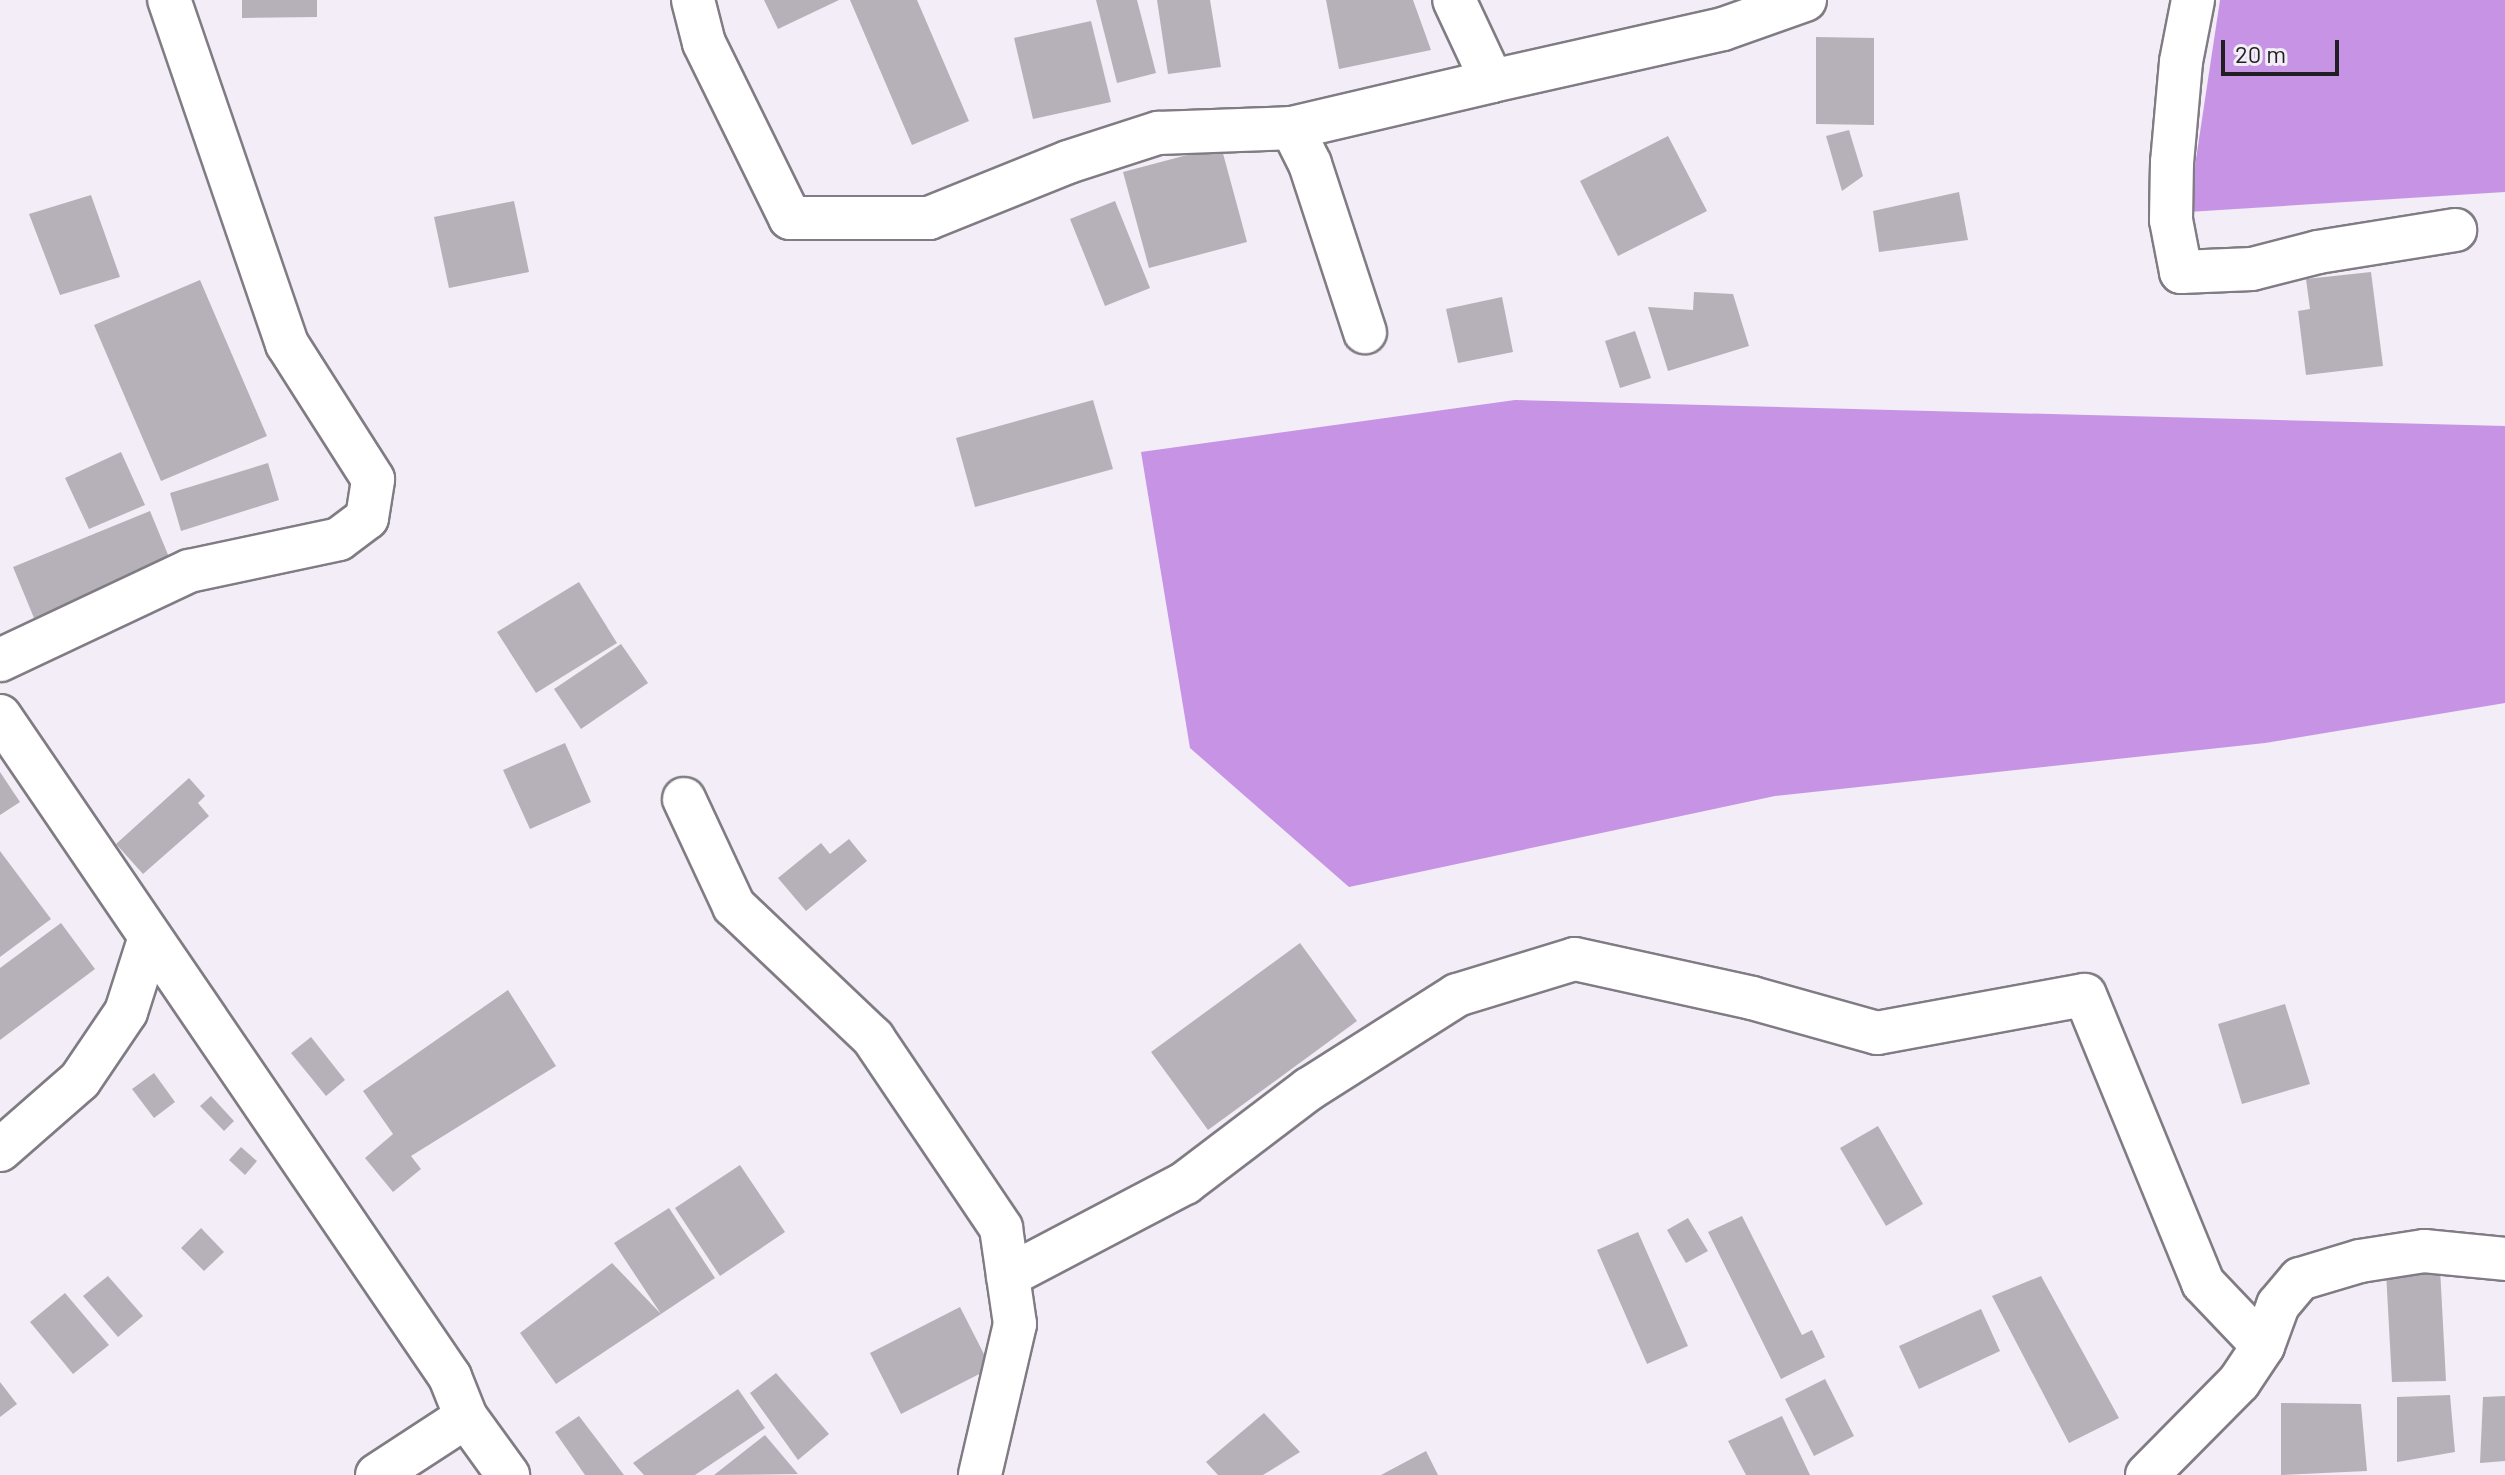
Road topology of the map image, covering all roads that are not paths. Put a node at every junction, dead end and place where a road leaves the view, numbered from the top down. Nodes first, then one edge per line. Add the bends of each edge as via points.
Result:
1 (169, 0) edge
2 (693, 0) edge
3 (1454, 0) edge
4 (1805, 0) edge
5 (2193, 0) edge
6 (1492, 81) junction
7 (1292, 128) junction
8 (2455, 230) dead end
9 (1365, 332) dead end
10 (0, 660) edge
11 (0, 716) edge
12 (684, 799) dead end
13 (149, 940) junction
14 (0, 1150) edge
15 (2505, 1259) edge
16 (1008, 1276) junction
17 (2263, 1346) junction
18 (466, 1417) junction
19 (377, 1475) edge
20 (508, 1475) edge
21 (980, 1475) edge
22 (2147, 1475) edge

1 - 10 street via 287,344 373,479 367,518 339,539 189,571
2 - 7 street via 704,43 790,218 929,218 1068,162 1158,133
3 - 6 street
4 - 6 street via 1723,29
5 - 8 street via 2172,162 2171,220 2181,272 2252,269 2318,252
6 - 7 street
7 - 9 street via 1310,164
11 - 13 street
12 - 16 street via 734,906 873,1038 1001,1228
13 - 14 street via 126,1012 80,1080
13 - 18 street via 450,1377
15 - 17 street via 2424,1251 2360,1261 2300,1279 2278,1305
16 - 17 street via 1185,1183 1309,1089 1457,995 1575,959 1752,998 1877,1033 2085,995 2203,1283
16 - 21 street via 1015,1324
17 - 22 street via 2239,1382
18 - 19 street
18 - 20 street

